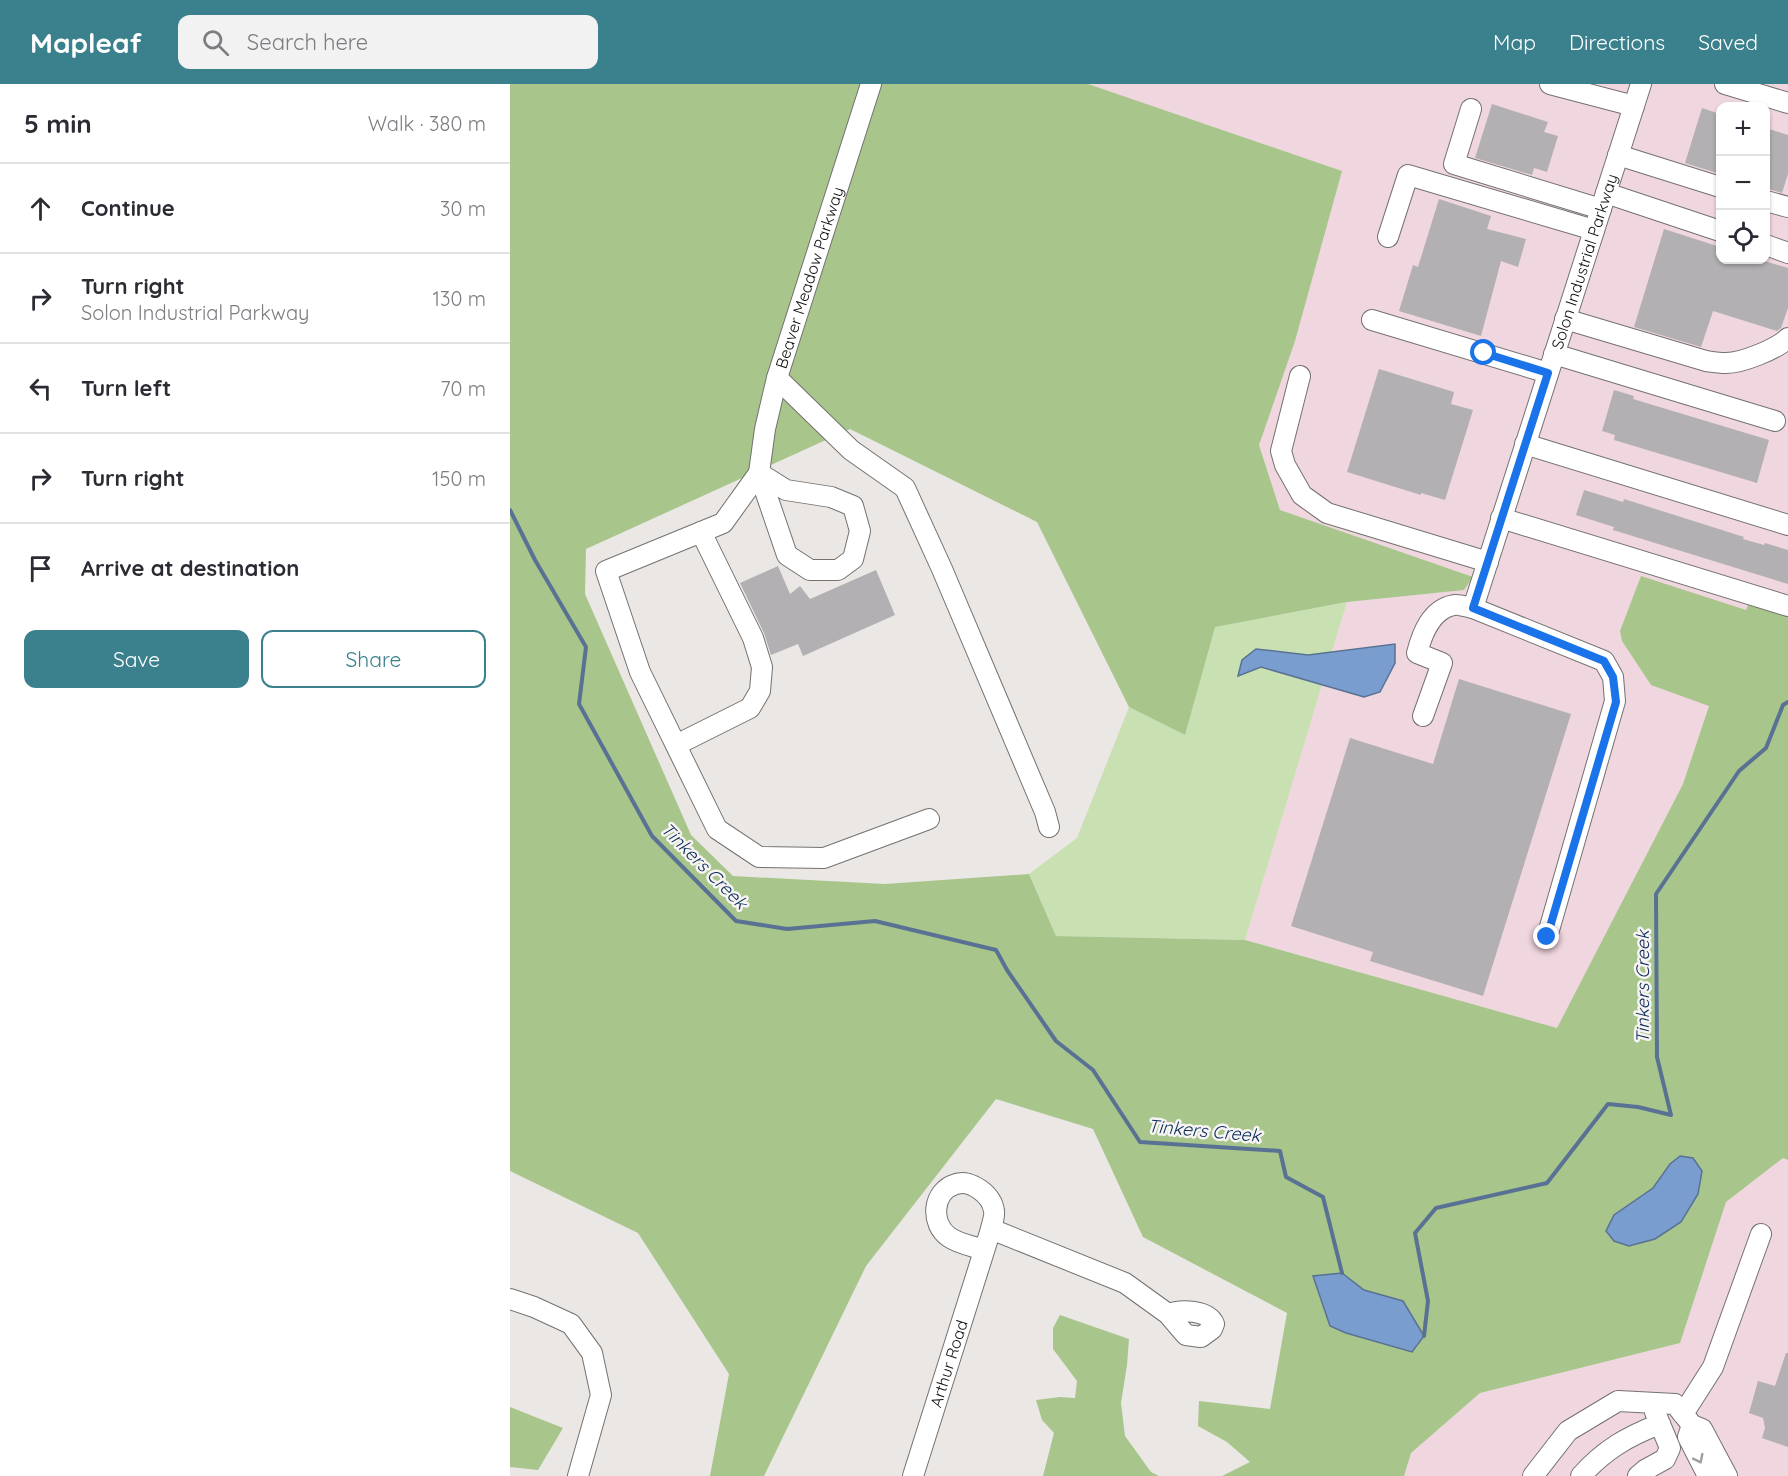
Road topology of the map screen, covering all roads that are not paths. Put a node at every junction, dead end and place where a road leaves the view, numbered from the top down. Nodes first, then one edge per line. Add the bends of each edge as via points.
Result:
1 (871, 84) edge
2 (1550, 84) edge
3 (1641, 84) edge
4 (1725, 84) edge
5 (1788, 103) edge
6 (1634, 106) junction
7 (1471, 109) dead end
8 (1618, 155) junction
9 (1716, 186) edge
10 (1603, 201) junction
11 (1770, 202) edge
12 (1788, 207) edge
13 (1594, 230) junction
14 (1716, 230) edge
15 (1388, 237) dead end
16 (1770, 246) edge
17 (1788, 253) edge
18 (1565, 319) junction
19 (1372, 320) dead end
20 (1788, 338) edge
21 (1551, 364) junction
22 (1300, 376) dead end
23 (777, 378) junction
24 (1775, 421) dead end
25 (1525, 444) junction
26 (759, 473) junction
27 (1501, 519) junction
28 (1788, 525) edge
29 (701, 532) junction
30 (1488, 562) junction
31 (1788, 606) edge
32 (1473, 608) junction
33 (1423, 716) dead end
34 (676, 745) junction
35 (929, 819) dead end
36 (1049, 827) dead end
37 (1547, 937) dead end
38 (991, 1229) junction
39 (1761, 1234) dead end
40 (984, 1250) junction
41 (510, 1299) edge
42 (1168, 1314) dead end
43 (1652, 1404) junction
44 (1687, 1420) junction
45 (1660, 1424) junction
46 (578, 1476) edge
47 (914, 1476) edge
48 (1533, 1476) edge
49 (1581, 1476) edge
50 (1638, 1476) edge
51 (1708, 1476) edge
52 (1727, 1476) edge

1 - 23 street, Beaver Meadow Parkway
2 - 6 street
3 - 6 street, Solon Industrial Parkway
4 - 5 street
6 - 8 street, Solon Industrial Parkway
7 - 10 street via 1454,164
8 - 9 street
8 - 10 street, Solon Industrial Parkway
10 - 13 street, Solon Industrial Parkway
10 - 14 street
11 - 12 street
13 - 15 street via 1408,175
13 - 18 street, Solon Industrial Parkway
16 - 17 street
18 - 20 street via 1706,361 1726,363 1744,360
18 - 21 street, Solon Industrial Parkway
19 - 21 street
21 - 24 street
21 - 25 street, Solon Industrial Parkway
22 - 30 street via 1281,451 1302,495 1327,513
23 - 26 street, Beaver Meadow Parkway
23 - 36 street via 851,450 905,488
25 - 27 street, Solon Industrial Parkway
25 - 28 street
26 - 26 street via 786,555 810,570 838,570 853,558 860,531 853,506 831,497 786,490
26 - 29 street via 723,523
27 - 30 street, Solon Industrial Parkway
27 - 31 street
29 - 34 street via 753,638 762,667 760,691 750,708
29 - 34 street via 606,571 640,672
30 - 32 street, Solon Industrial Parkway
32 - 33 street via 1455,605 1440,611 1423,631 1417,652 1442,663
32 - 37 street via 1604,661 1613,677 1616,702
34 - 35 street via 717,829 759,857 824,858
38 - 40 street, Arthur Road
38 - 40 street, Arthur Road via 994,1211 984,1192 976,1187 955,1184 939,1199 937,1222 942,1230 949,1237
38 - 42 street via 1125,1283
39 - 44 street via 1713,1367
40 - 47 street, Arthur Road
41 - 46 street via 571,1324 592,1353 601,1395
43 - 44 street via 1675,1404
43 - 45 street
43 - 48 street via 1618,1401 1568,1431
44 -> 51 street via 1688,1437
44 - 52 street via 1702,1430
45 - 49 street via 1618,1443
45 - 50 street via 1670,1448 1665,1459

